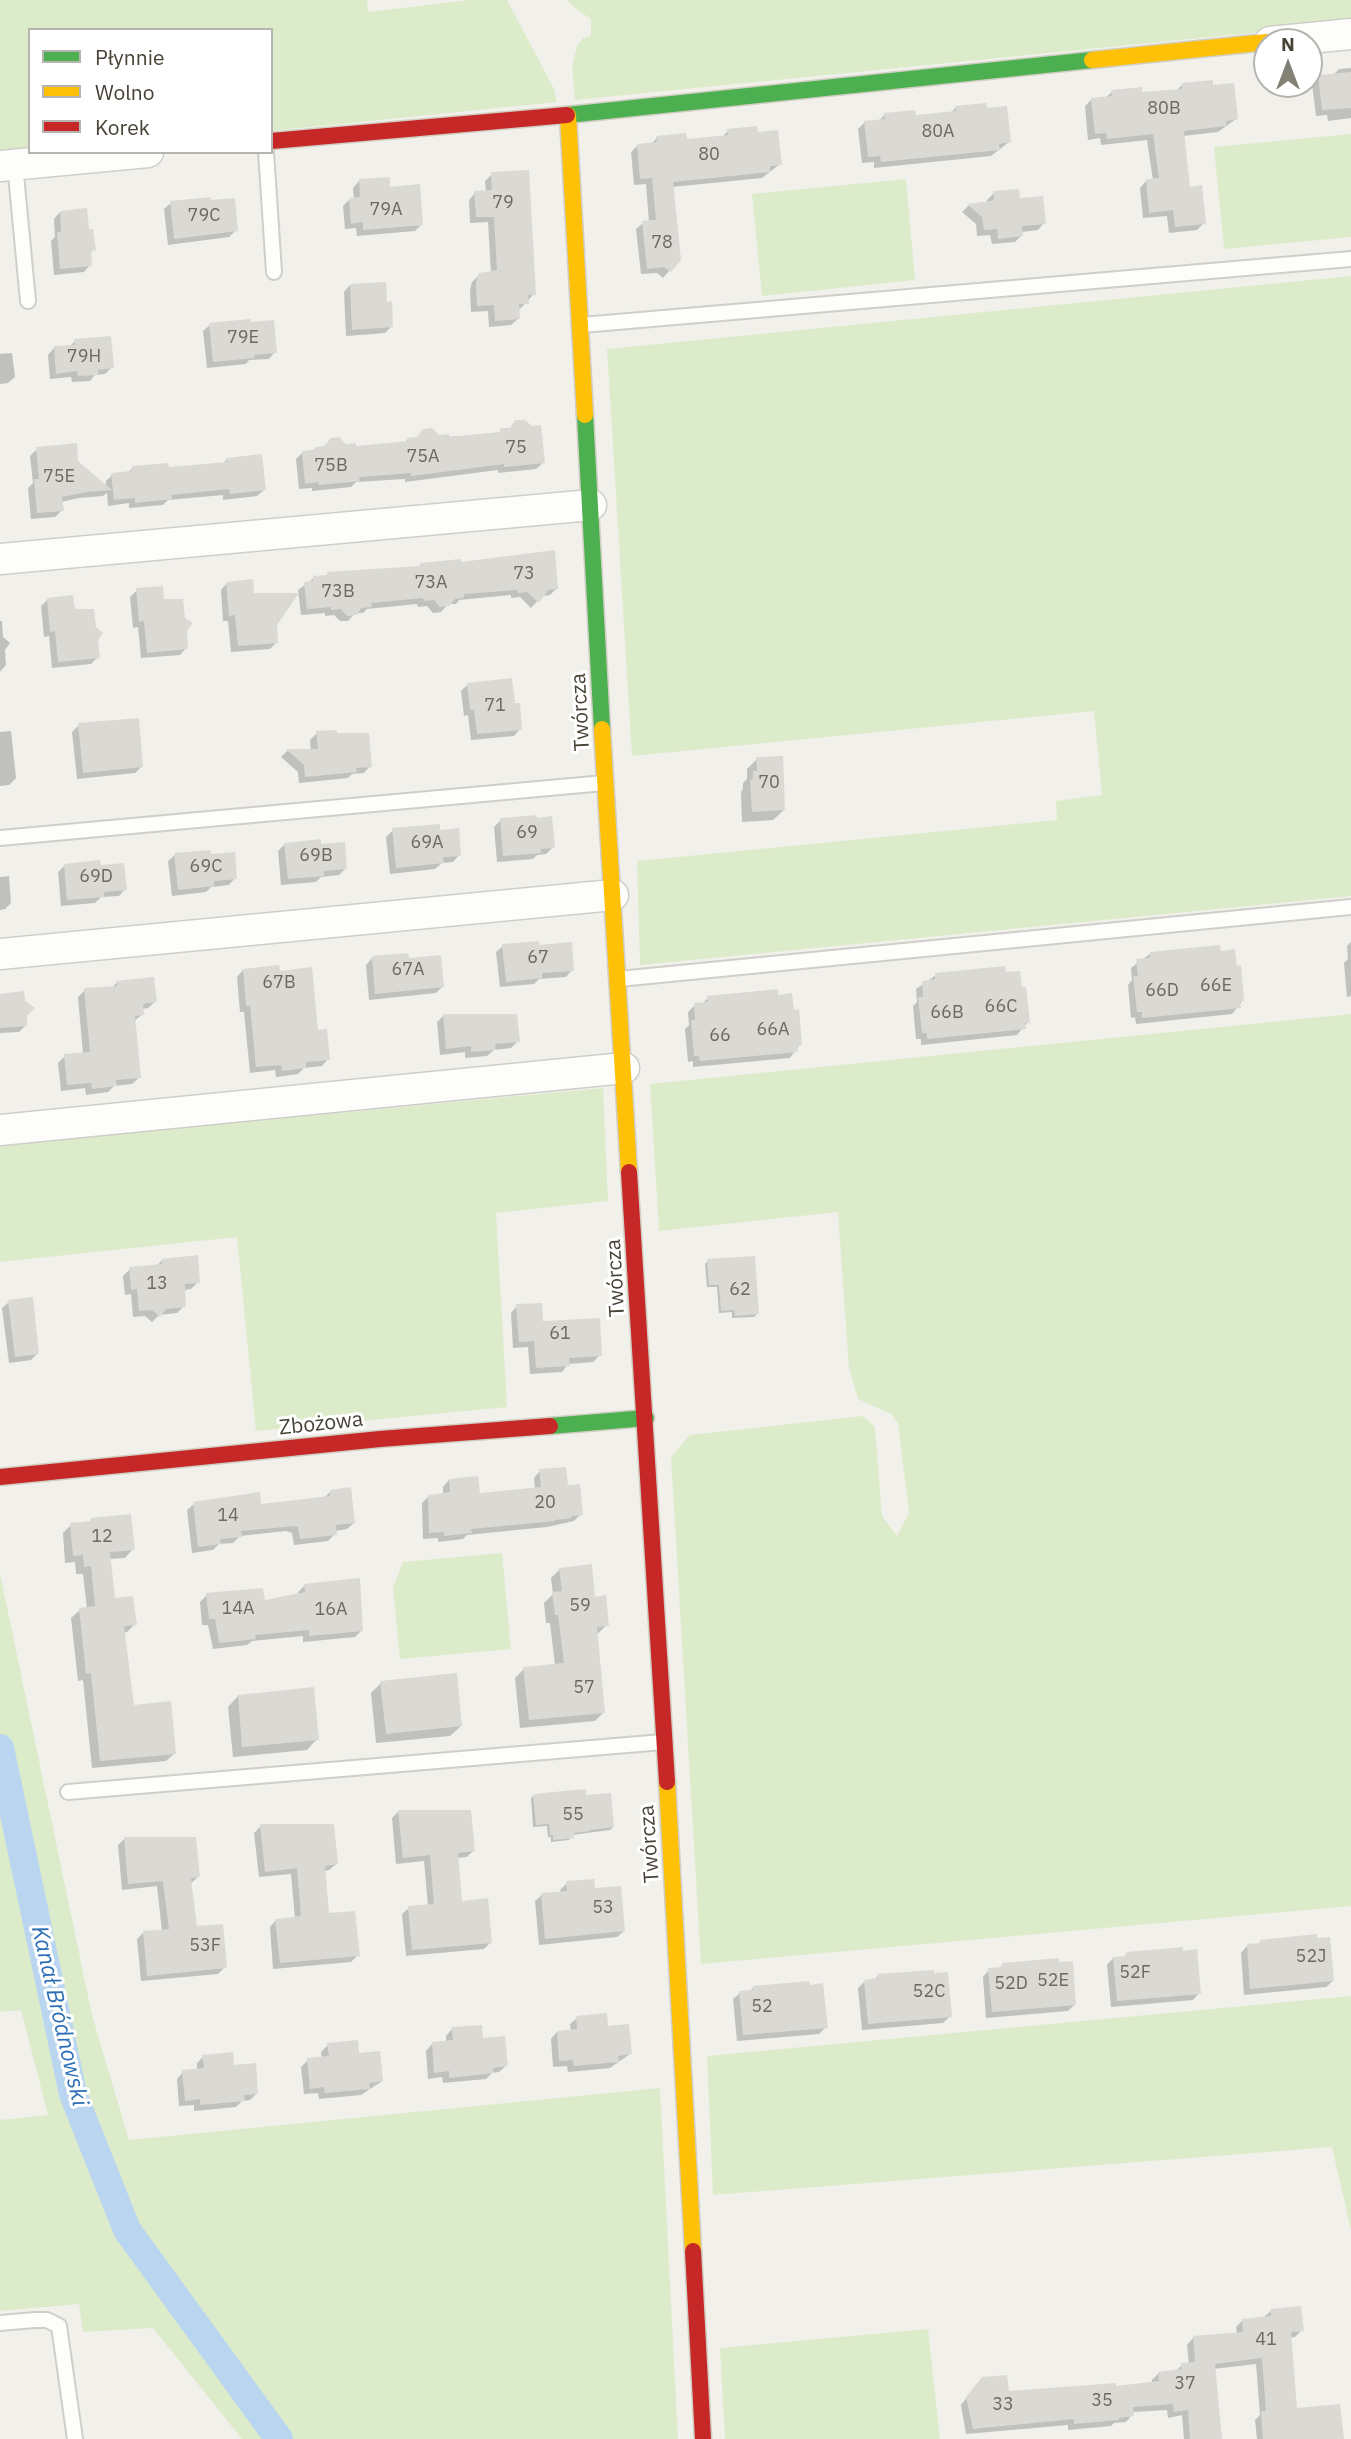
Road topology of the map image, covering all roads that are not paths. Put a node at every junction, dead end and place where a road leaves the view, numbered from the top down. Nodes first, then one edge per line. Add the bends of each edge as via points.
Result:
1 (1351, 34) edge
2 (1323, 37) edge
3 (1253, 44) edge
4 (568, 115) junction
5 (273, 141) edge
6 (126, 154) edge
7 (266, 154) edge
8 (7, 165) edge
9 (1351, 259) edge
10 (274, 272) dead end
11 (28, 301) dead end
12 (580, 325) junction
13 (591, 505) junction
14 (0, 559) edge
15 (606, 783) junction
16 (0, 838) edge
17 (613, 895) junction
18 (1351, 908) edge
19 (0, 954) edge
20 (619, 979) junction
21 (624, 1068) junction
22 (0, 1129) edge
23 (646, 1418) junction
24 (0, 1477) edge
25 (664, 1742) junction
26 (68, 1792) dead end
27 (0, 2323) edge
28 (75, 2439) edge
29 (704, 2439) edge

1 - 2 street
3 - 4 street
4 - 5 street
4 - 12 street, Twórcza
6 - 8 street
7 - 10 lane
8 - 11 lane
9 - 12 lane
12 - 13 street, Twórcza
13 - 14 street
13 - 15 street, Twórcza
15 - 16 lane
15 - 17 street, Twórcza
17 - 19 street
17 - 20 street, Twórcza
18 - 20 lane
20 - 21 street, Twórcza
21 - 22 street
21 - 23 street, Twórcza
23 - 24 street, Zbożowa
23 - 25 street, Twórcza
25 - 26 lane
25 - 29 street, Twórcza
27 - 28 lane via 47,2320 59,2326

